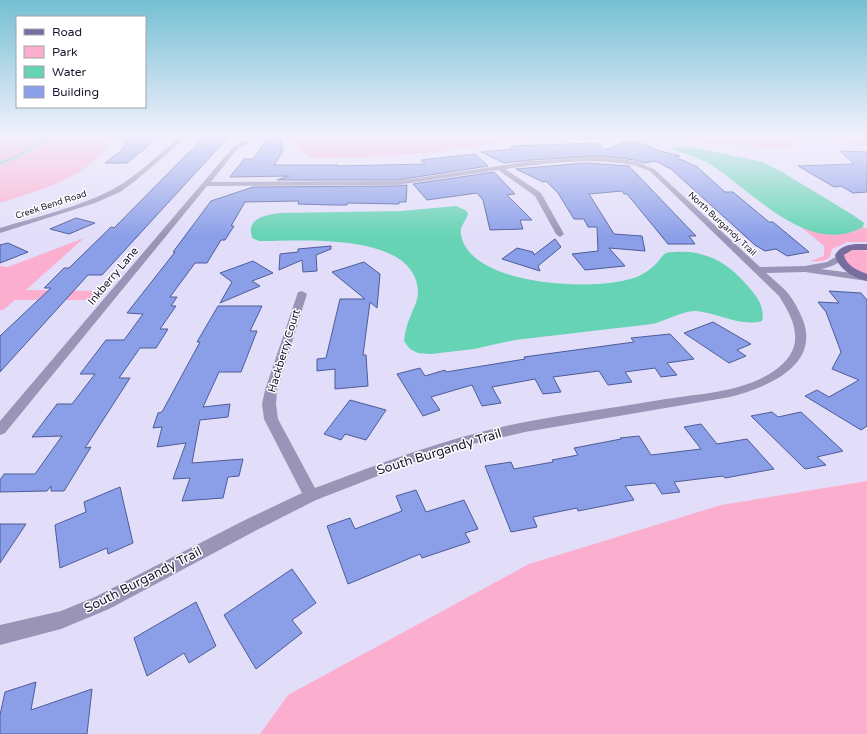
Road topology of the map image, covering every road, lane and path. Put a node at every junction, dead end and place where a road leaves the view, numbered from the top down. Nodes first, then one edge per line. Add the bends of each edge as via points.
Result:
1 (147, 168) edge
2 (218, 168) edge
3 (498, 168) edge
4 (500, 168) edge
5 (648, 168) edge
6 (205, 184) junction
7 (0, 231) edge
8 (560, 234) dead end
9 (867, 247) edge
10 (839, 258) junction
11 (805, 269) junction
12 (758, 270) junction
13 (867, 278) edge
14 (302, 294) dead end
15 (0, 430) edge
16 (311, 496) junction
17 (0, 635) edge

1 - 7 street, Creek Bend Road via 133,180 92,201
2 - 6 street, Inkberry Lane
3 - 6 street, North Burgandy Trail via 397,183
4 - 8 street via 538,194
5 - 12 street, North Burgandy Trail
6 - 15 street, Inkberry Lane
9 - 10 street via 844,250
10 - 11 street via 830,264
10 - 13 street via 849,268
11 - 12 street
11 - 13 street
12 - 16 street, South Burgandy Trail via 792,305 802,330 801,344 796,356 787,367 772,378 730,393 525,427 468,440 409,458
14 - 16 street, Hackberry Court via 271,390 269,404 271,419
16 - 17 street, South Burgandy Trail via 248,526 102,603 61,620

